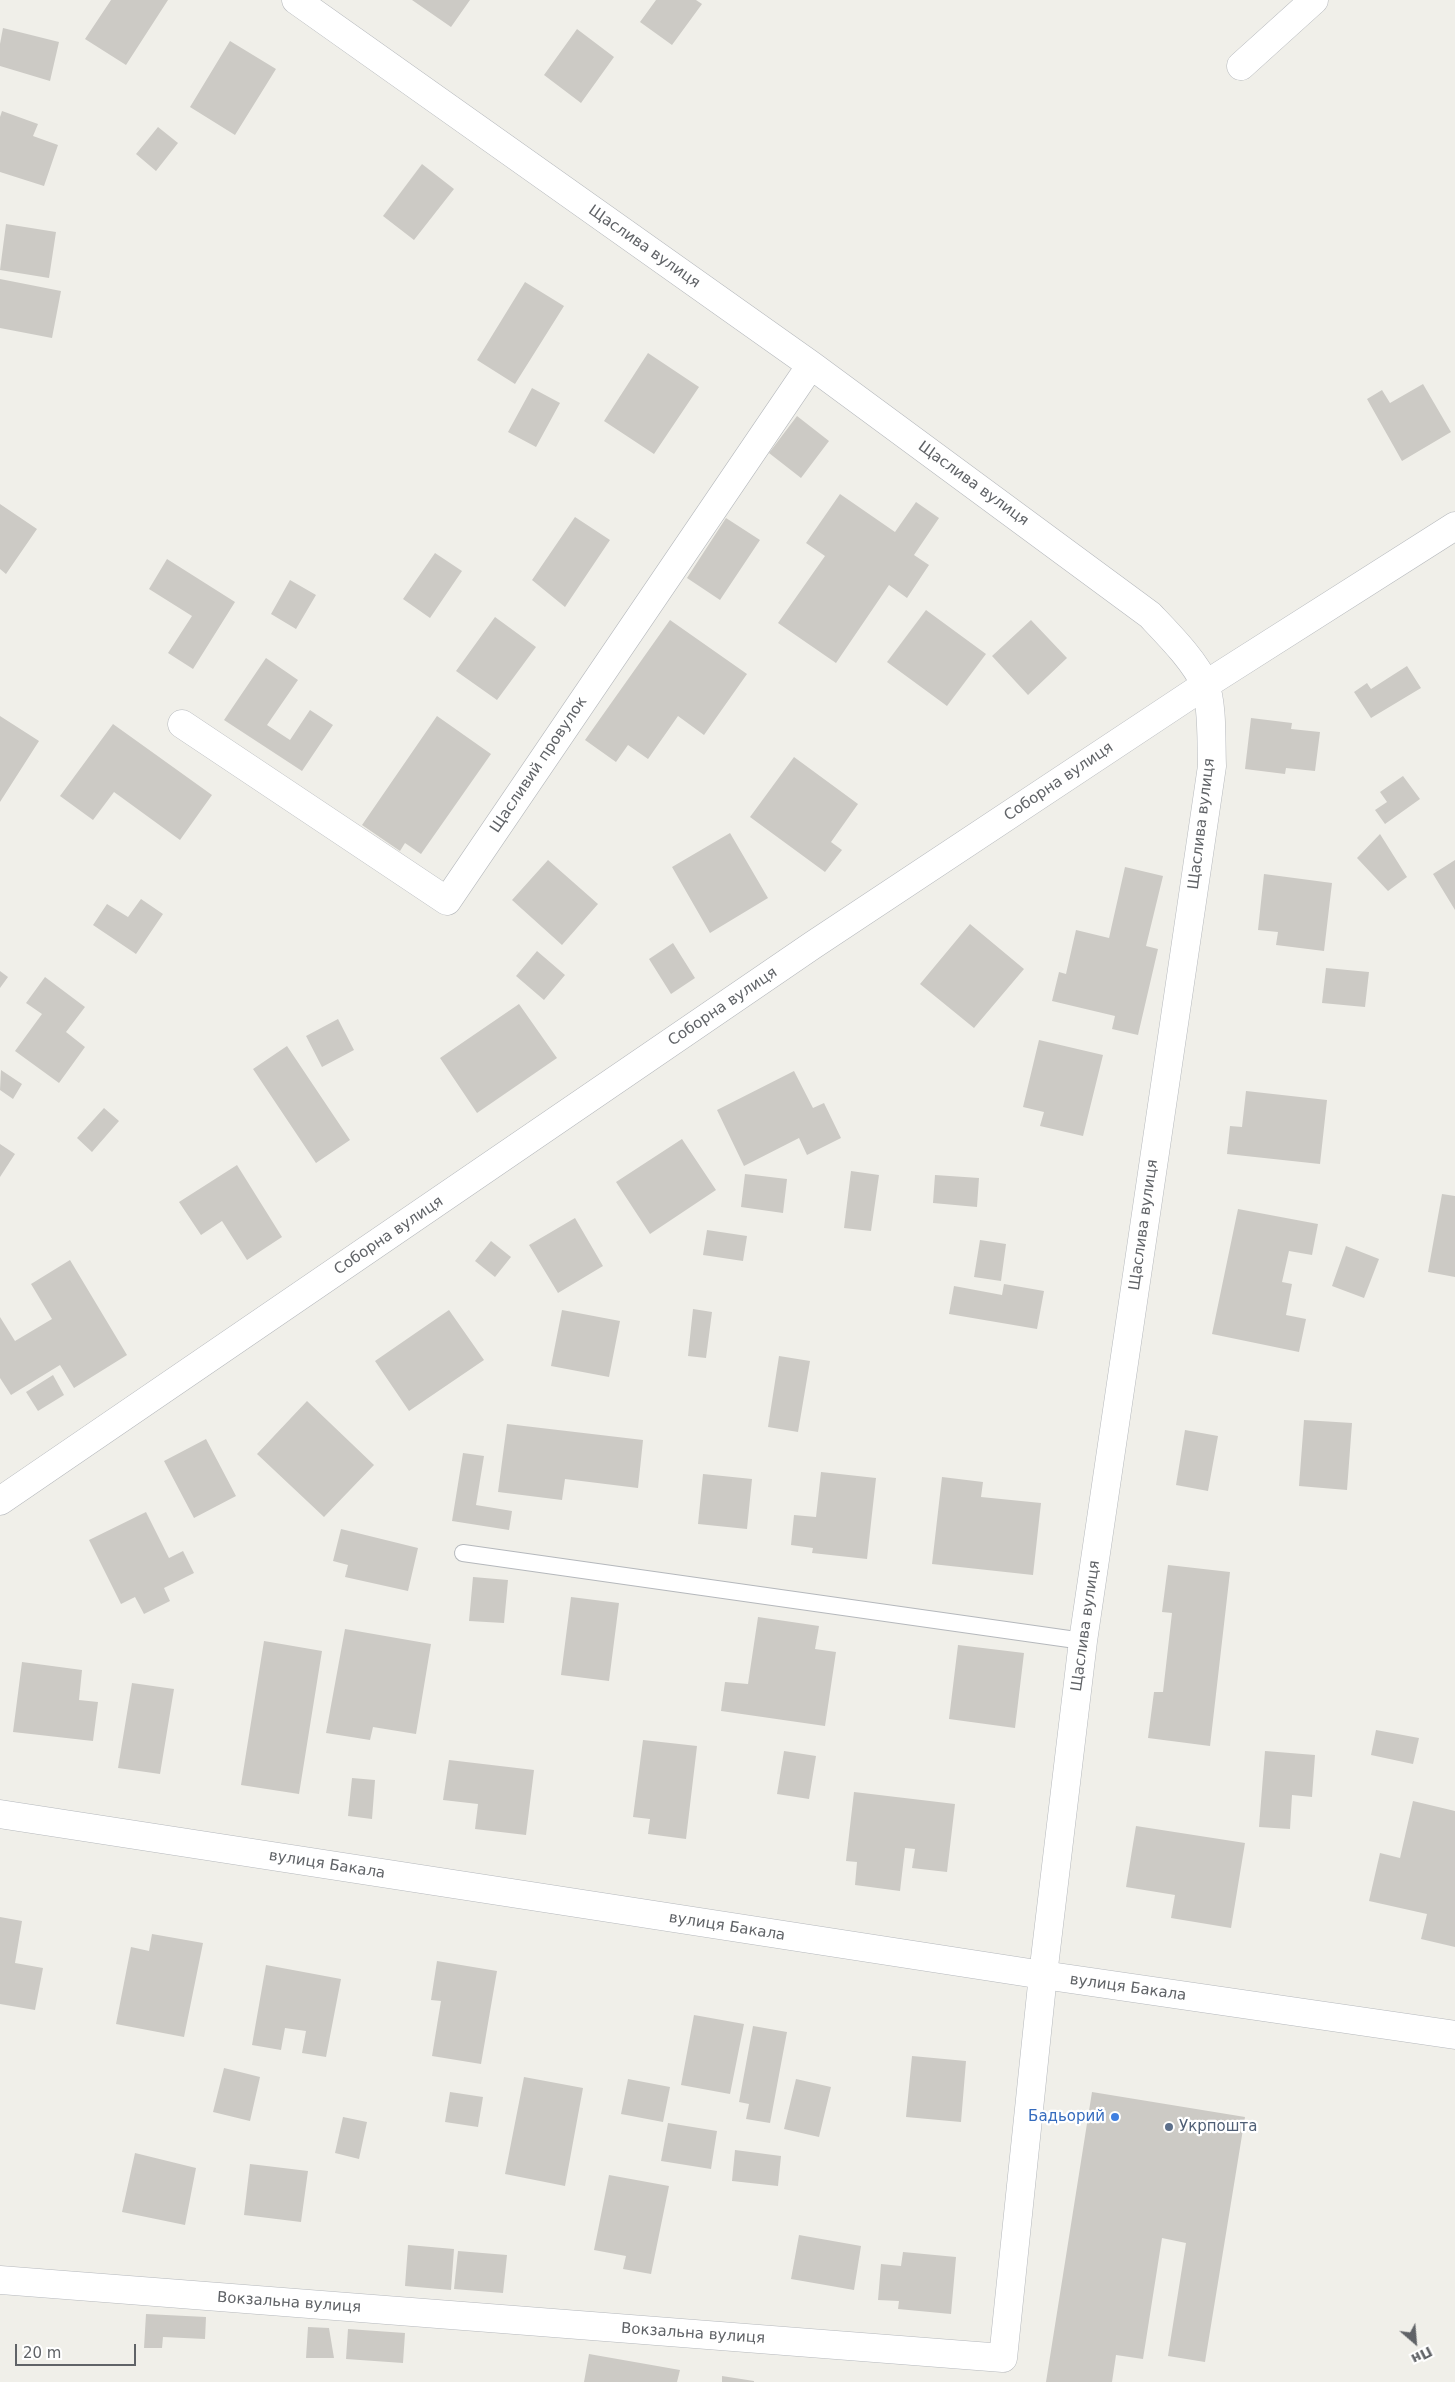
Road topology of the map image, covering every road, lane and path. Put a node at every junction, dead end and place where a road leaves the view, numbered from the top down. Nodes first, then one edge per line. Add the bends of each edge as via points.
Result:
1 (296, 0) edge
2 (1314, 0) edge
3 (1241, 66) dead end
4 (811, 365) junction
5 (1455, 526) edge
6 (1205, 685) junction
7 (182, 724) dead end
8 (0, 1502) edge
9 (463, 1553) dead end
10 (1083, 1641) junction
11 (0, 1814) edge
12 (1042, 1976) junction
13 (1455, 2035) edge
14 (0, 2280) edge

1 - 4 street, Щаслива вулиця
2 - 3 street
4 - 6 street, Щаслива вулиця via 1150,615 1179,646
4 - 7 street, Щасливий провулок via 447,901
5 - 6 street, Соборна вулиця
6 - 8 street, Соборна вулиця via 813,945
6 - 10 street, Щаслива вулиця via 1212,766
9 - 10 lane
10 - 12 street, Щаслива вулиця
11 - 12 street, вулиця Бакала
12 - 13 street, вулиця Бакала
12 - 14 street, Вокзальна вулиця via 1003,2358

